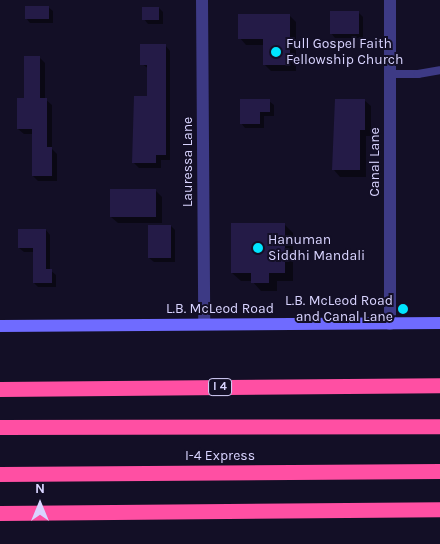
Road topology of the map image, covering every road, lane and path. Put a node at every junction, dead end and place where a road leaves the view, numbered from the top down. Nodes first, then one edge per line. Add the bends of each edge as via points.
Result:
1 (202, 0) edge
2 (390, 0) edge
3 (440, 70) edge
4 (390, 74) junction
5 (440, 323) edge
6 (204, 324) junction
7 (390, 324) junction
8 (0, 326) edge
9 (440, 384) edge
10 (0, 389) edge
11 (440, 426) edge
12 (0, 427) edge
13 (440, 472) edge
14 (0, 474) edge
15 (440, 509) edge
16 (0, 512) edge

1 - 6 street, Lauressa Lane
2 - 4 street, Canal Lane
3 - 4 lane
4 - 7 street, Canal Lane
5 - 7 street, L.B. McLeod Road
6 - 7 street, L.B. McLeod Road
6 - 8 street, L.B. McLeod Road
9 - 10 highway, I 4
11 - 12 highway, I-4 Express
13 - 14 highway, I-4 Express
15 - 16 highway

